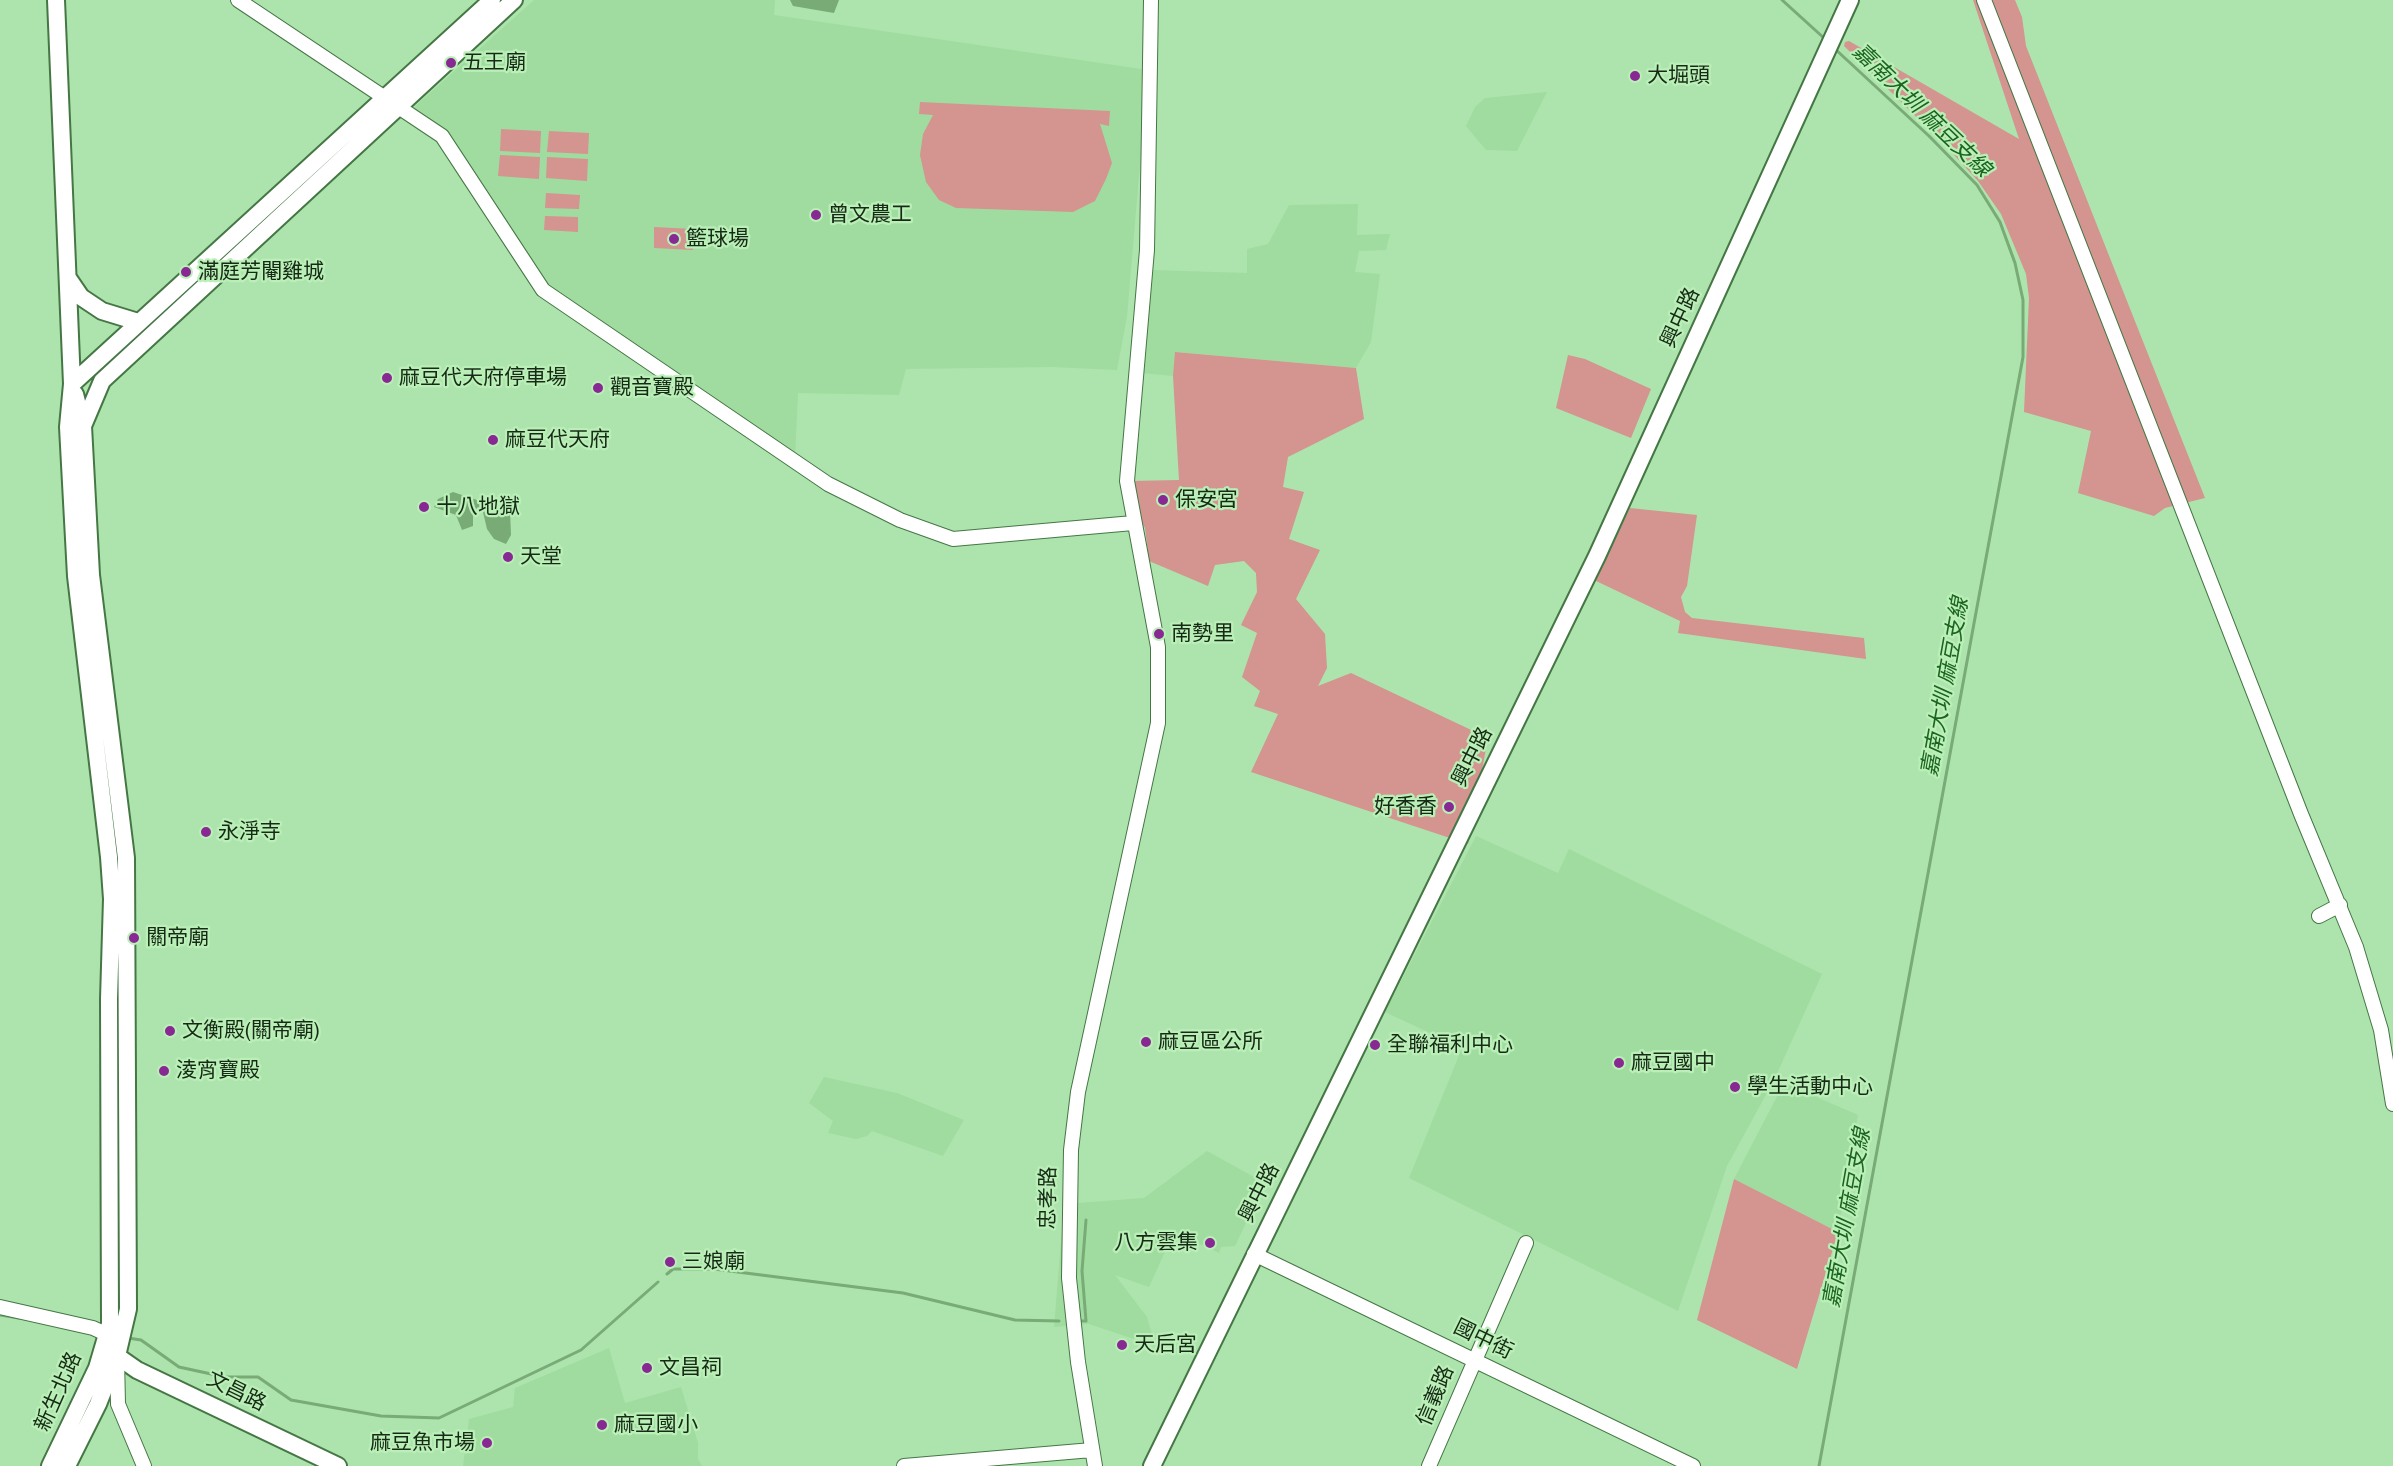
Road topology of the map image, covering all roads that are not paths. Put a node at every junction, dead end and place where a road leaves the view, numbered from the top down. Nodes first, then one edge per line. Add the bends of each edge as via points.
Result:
1 (56, 0) edge
2 (238, 0) edge
3 (492, 0) edge
4 (514, 0) edge
5 (1150, 0) edge
6 (1850, 0) edge
7 (1984, 0) edge
8 (392, 104) junction
9 (68, 278) junction
10 (138, 322) junction
11 (102, 381) junction
12 (72, 384) junction
13 (83, 426) junction
14 (1133, 523) junction
15 (2340, 905) junction
16 (2319, 916) dead end
17 (2393, 1104) edge
18 (1526, 1244) dead end
19 (1254, 1254) junction
20 (0, 1307) edge
21 (106, 1334) junction
22 (117, 1356) junction
23 (1474, 1359) junction
24 (1092, 1449) junction
25 (50, 1466) edge
26 (67, 1466) edge
27 (144, 1466) edge
28 (338, 1466) edge
29 (904, 1466) edge
30 (1095, 1466) edge
31 (1152, 1466) edge
32 (1429, 1466) edge
33 (1693, 1466) edge

1 - 9 main road
2 - 8 street
3 - 8 main road
4 - 8 main road
5 - 14 street, 忠孝路 via 1147,250 1128,463
6 - 19 main road, 興中路 via 1592,565
7 - 15 street
8 - 10 main road
8 - 11 main road
8 - 14 street via 442,136 543,290 828,484 900,520 953,539
9 - 10 main road via 81,297 102,311
9 - 12 main road
10 - 12 main road
11 - 12 main road
11 - 13 main road
12 - 13 main road
12 - 21 main road, 新生北路 via 68,427 76,576 112,899 110,1324
13 - 22 main road, 新生北路 via 91,575 126,858 128,1309
14 - 24 street, 忠孝路 via 1158,647 1158,723 1078,1092 1070,1180 1069,1278 1077,1362
15 - 16 street
15 - 17 street via 2381,1030
18 - 23 street, 信義路
19 - 23 street, 國中街
19 - 31 main road, 興中路
20 - 21 street
21 - 22 main road
21 - 25 main road, 新生北路 via 97,1368
22 - 26 main road, 新生北路
22 - 27 street via 118,1404
22 - 28 main road, 文昌路 via 137,1370
23 - 32 street, 信義路
23 - 33 street, 國中街
24 - 29 street
24 - 30 street, 忠孝路

